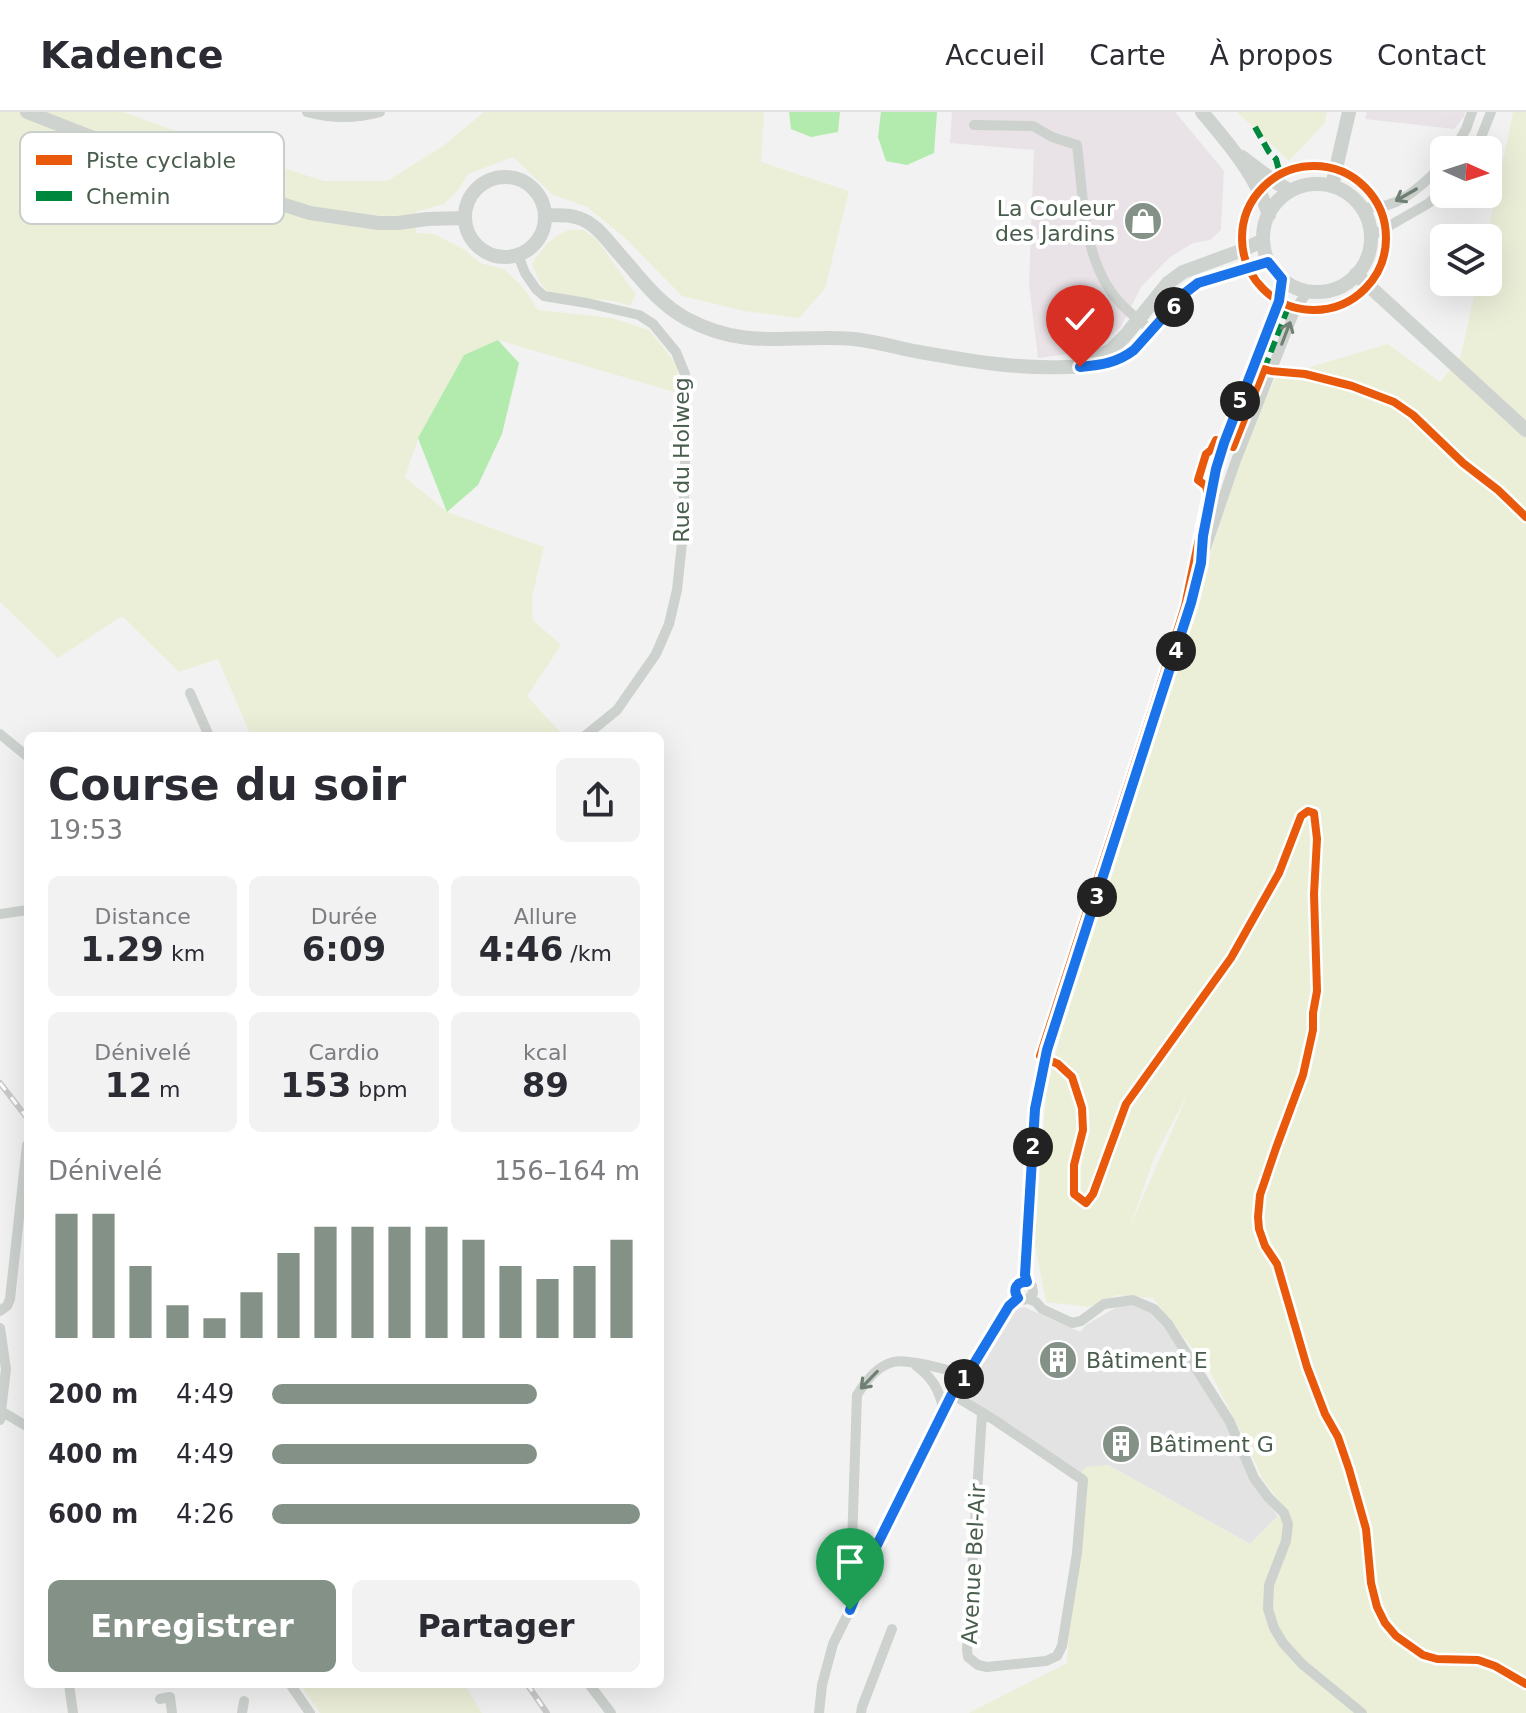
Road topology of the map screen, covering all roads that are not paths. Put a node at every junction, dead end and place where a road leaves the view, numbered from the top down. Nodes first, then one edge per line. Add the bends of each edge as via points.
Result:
1 (27, 112) edge
2 (307, 112) edge
3 (380, 112) edge
4 (1202, 112) edge
5 (1349, 112) edge
6 (1472, 112) edge
7 (1491, 112) edge
8 (974, 125) dead end
9 (78, 132) edge
10 (1462, 136) edge
11 (1482, 136) edge
12 (1235, 152) junction
13 (1430, 178) edge
14 (1332, 186) junction
15 (1290, 191) junction
16 (1430, 202) edge
17 (284, 205) edge
18 (1360, 207) junction
19 (545, 215) junction
20 (1269, 215) junction
21 (464, 218) junction
22 (1370, 237) junction
23 (1263, 240) junction
24 (518, 255) junction
25 (1268, 262) junction
26 (1356, 274) junction
27 (1282, 279) junction
28 (1308, 291) junction
29 (1138, 319) junction
30 (1152, 331) junction
31 (1080, 367) junction
32 (1526, 430) edge
33 (1201, 563) junction
34 (190, 693) dead end
35 (207, 732) edge
36 (590, 732) edge
37 (0, 734) edge
38 (24, 754) edge
39 (24, 911) edge
40 (0, 914) edge
41 (24, 1212) edge
42 (23, 1234) edge
43 (1024, 1298) junction
44 (0, 1311) edge
45 (0, 1328) edge
46 (911, 1362) junction
47 (967, 1375) junction
48 (952, 1394) junction
49 (944, 1411) junction
50 (982, 1414) junction
51 (1, 1415) edge
52 (24, 1425) edge
53 (852, 1549) junction
54 (873, 1553) junction
55 (850, 1610) junction
56 (892, 1629) dead end
57 (70, 1688) edge
58 (293, 1688) edge
59 (592, 1688) edge
60 (160, 1699) dead end
61 (73, 1713) edge
62 (172, 1713) edge
63 (310, 1713) edge
64 (611, 1713) edge
65 (819, 1713) edge
66 (861, 1713) edge
67 (1362, 1713) edge

1 - 9 main road
2 - 3 street via 347,119
4 - 12 main road
5 - 14 street
6 - 10 street
7 - 11 street
8 - 29 street via 1033,126 1077,145 1092,252 1109,288
12 - 15 main road
12 - 20 main road
13 -> 18 street via 1388,206
14 - 15 main road
14 - 18 main road
15 - 20 main road
16 - 22 street
17 - 21 main road via 378,223
18 - 22 main road
19 - 21 main road via 530,186 500,177 471,195
19 - 24 main road via 537,242
19 - 31 main road via 576,217 590,224 670,307 730,336 863,340 1003,366
20 - 23 main road
21 - 24 main road via 480,249 496,257
22 - 26 main road via 1366,261
23 - 25 main road
23 - 29 main road via 1183,272
24 - 36 street, Rue du Holweg via 544,296 639,315 653,324 676,352 685,374 682,543 669,624 656,654 617,710
25 - 27 main road
25 - 30 main road via 1198,283
26 - 28 main road via 1341,286
26 - 32 main road
27 - 28 main road
27 - 33 street via 1279,301 1216,469
33 -> 28 street via 1235,463 1296,308
29 - 30 street
29 - 31 main road via 1111,350
30 - 31 main road via 1126,357
33 - 43 street via 1047,1050 1035,1109 1027,1282 1015,1292
34 - 35 street
37 - 38 street
39 - 40 street
41 - 42 street
42 - 44 street via 10,1299
43 - 47 street via 1009,1306
43 - 67 street via 1072,1323 1104,1304 1133,1300 1154,1309 1168,1324 1230,1422 1254,1478 1288,1524 1269,1585 1274,1628 1302,1664
45 - 51 street via 6,1369
46 - 47 street
46 - 49 street via 931,1378
46 -> 53 street via 880,1369 857,1395
47 - 48 street
48 - 49 street
48 - 50 street, Avenue Bel-Air
49 - 54 street
50 - 50 street, Avenue Bel-Air via 968,1657 987,1667 1046,1661 1062,1646 1083,1480
51 - 52 street
53 - 54 street
53 - 55 street
54 - 55 street
55 - 65 street via 830,1652
56 - 66 street
57 - 61 street
58 - 63 street
59 - 64 street
60 - 62 street via 170,1697

